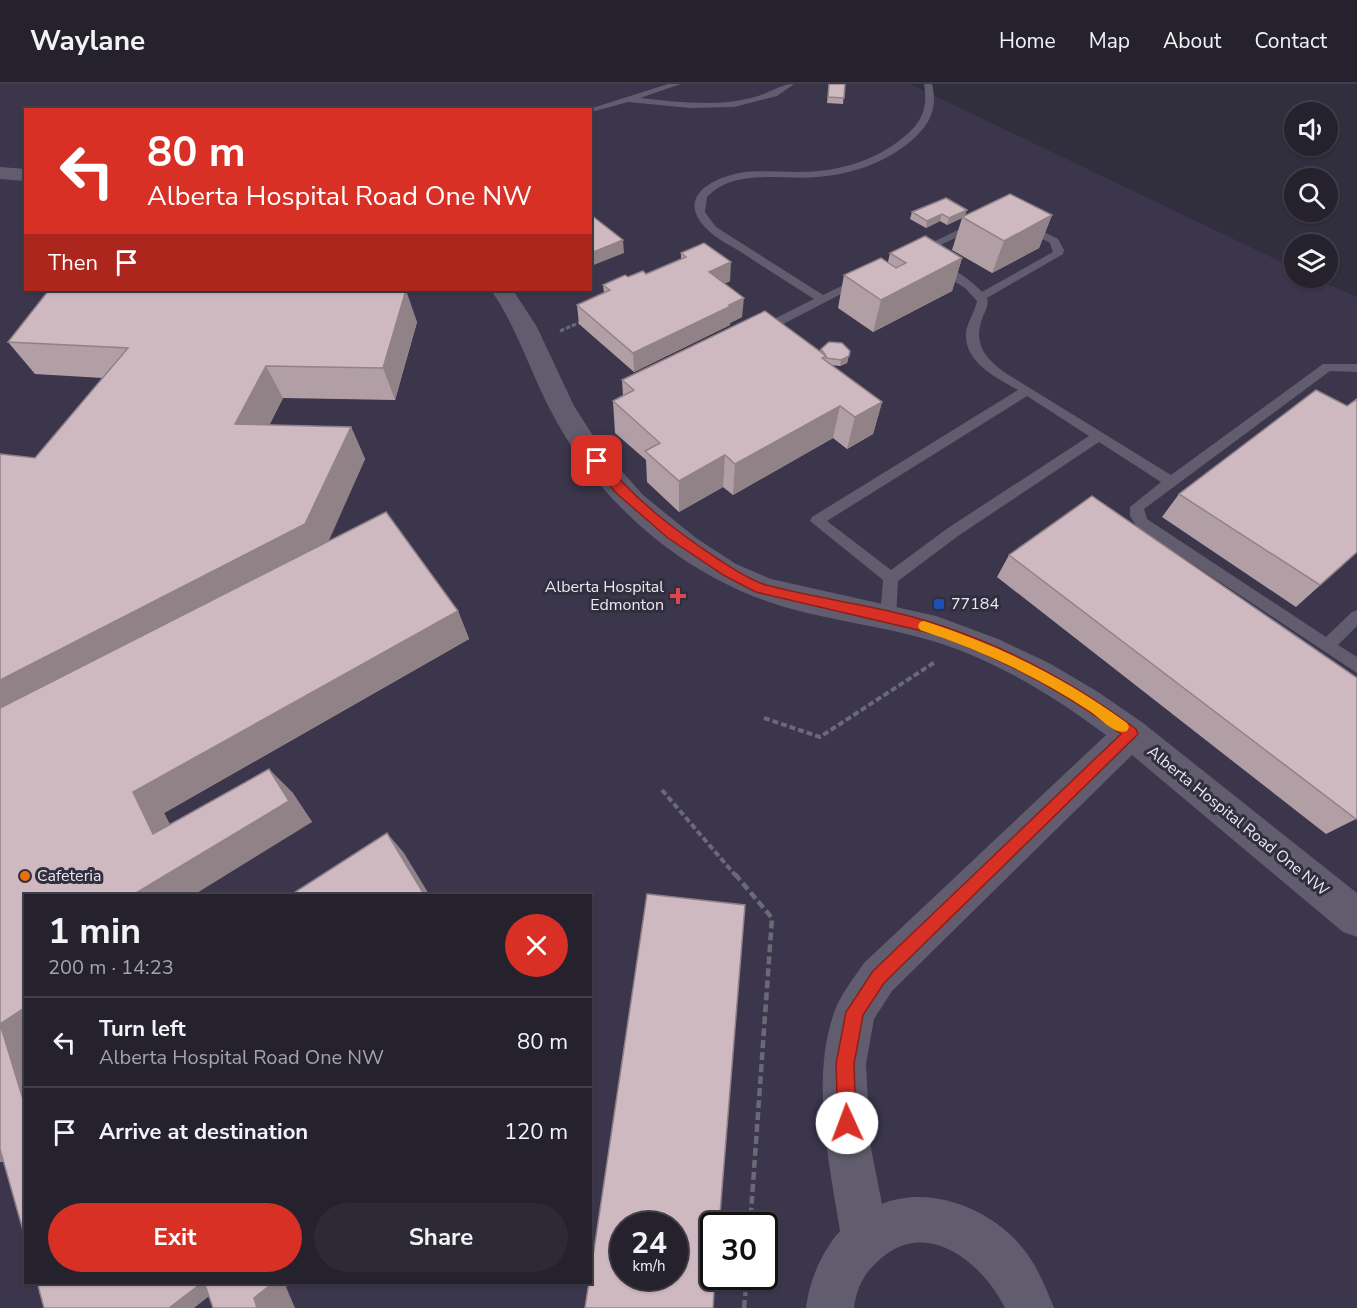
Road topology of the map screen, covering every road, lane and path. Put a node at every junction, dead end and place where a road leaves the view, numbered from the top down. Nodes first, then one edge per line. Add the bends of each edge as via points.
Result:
1 (677, 84) edge
2 (790, 84) edge
3 (928, 84) edge
4 (628, 99) junction
5 (592, 109) edge
6 (0, 173) edge
7 (24, 175) edge
8 (990, 219) edge
9 (1009, 220) edge
10 (874, 274) edge
11 (503, 291) edge
12 (981, 297) junction
13 (823, 300) junction
14 (752, 335) edge
15 (1357, 368) edge
16 (1027, 390) junction
17 (1099, 436) junction
18 (1171, 482) junction
19 (891, 578) junction
20 (1357, 616) edge
21 (888, 619) junction
22 (966, 640) junction
23 (1327, 646) junction
24 (1357, 666) edge
25 (764, 718) dead end
26 (1131, 734) junction
27 (662, 790) dead end
28 (1357, 918) edge
29 (751, 1212) edge
30 (865, 1238) junction
31 (746, 1290) edge
32 (744, 1308) edge
33 (830, 1308) edge
34 (1030, 1308) edge

1 - 4 lane
2 - 4 lane via 775,93 740,103 694,106
3 - 13 lane via 930,114 905,142 880,158 823,174 737,176 701,196 701,215 712,230
4 - 5 lane
6 - 7 street
8 - 12 lane via 910,256 966,284
9 - 12 lane via 1054,241 1058,254
10 - 13 lane
11 - 21 street, Alberta Hospital Road One NW via 527,330 555,394 597,461 619,489 672,535 760,588
12 - 16 lane via 981,311 972,333 979,355 997,373
13 - 14 lane
15 - 18 lane via 1327,367
16 - 17 lane
16 - 19 lane via 817,520
17 - 18 lane
17 - 19 lane via 953,532
18 - 23 lane via 1137,507 1142,523
19 - 21 lane
20 - 23 lane
21 - 22 street, Alberta Hospital Road One NW
22 - 25 path via 820,737
22 - 26 street, Alberta Hospital Road One NW via 1093,705
23 - 24 lane
26 - 28 street, Alberta Hospital Road One NW
26 - 30 street via 878,977 855,1012 845,1064 848,1143
27 - 29 path via 772,918
30 - 33 street via 843,1265
30 - 34 street via 895,1221 928,1218 964,1230 997,1254 1023,1290
31 - 32 path

